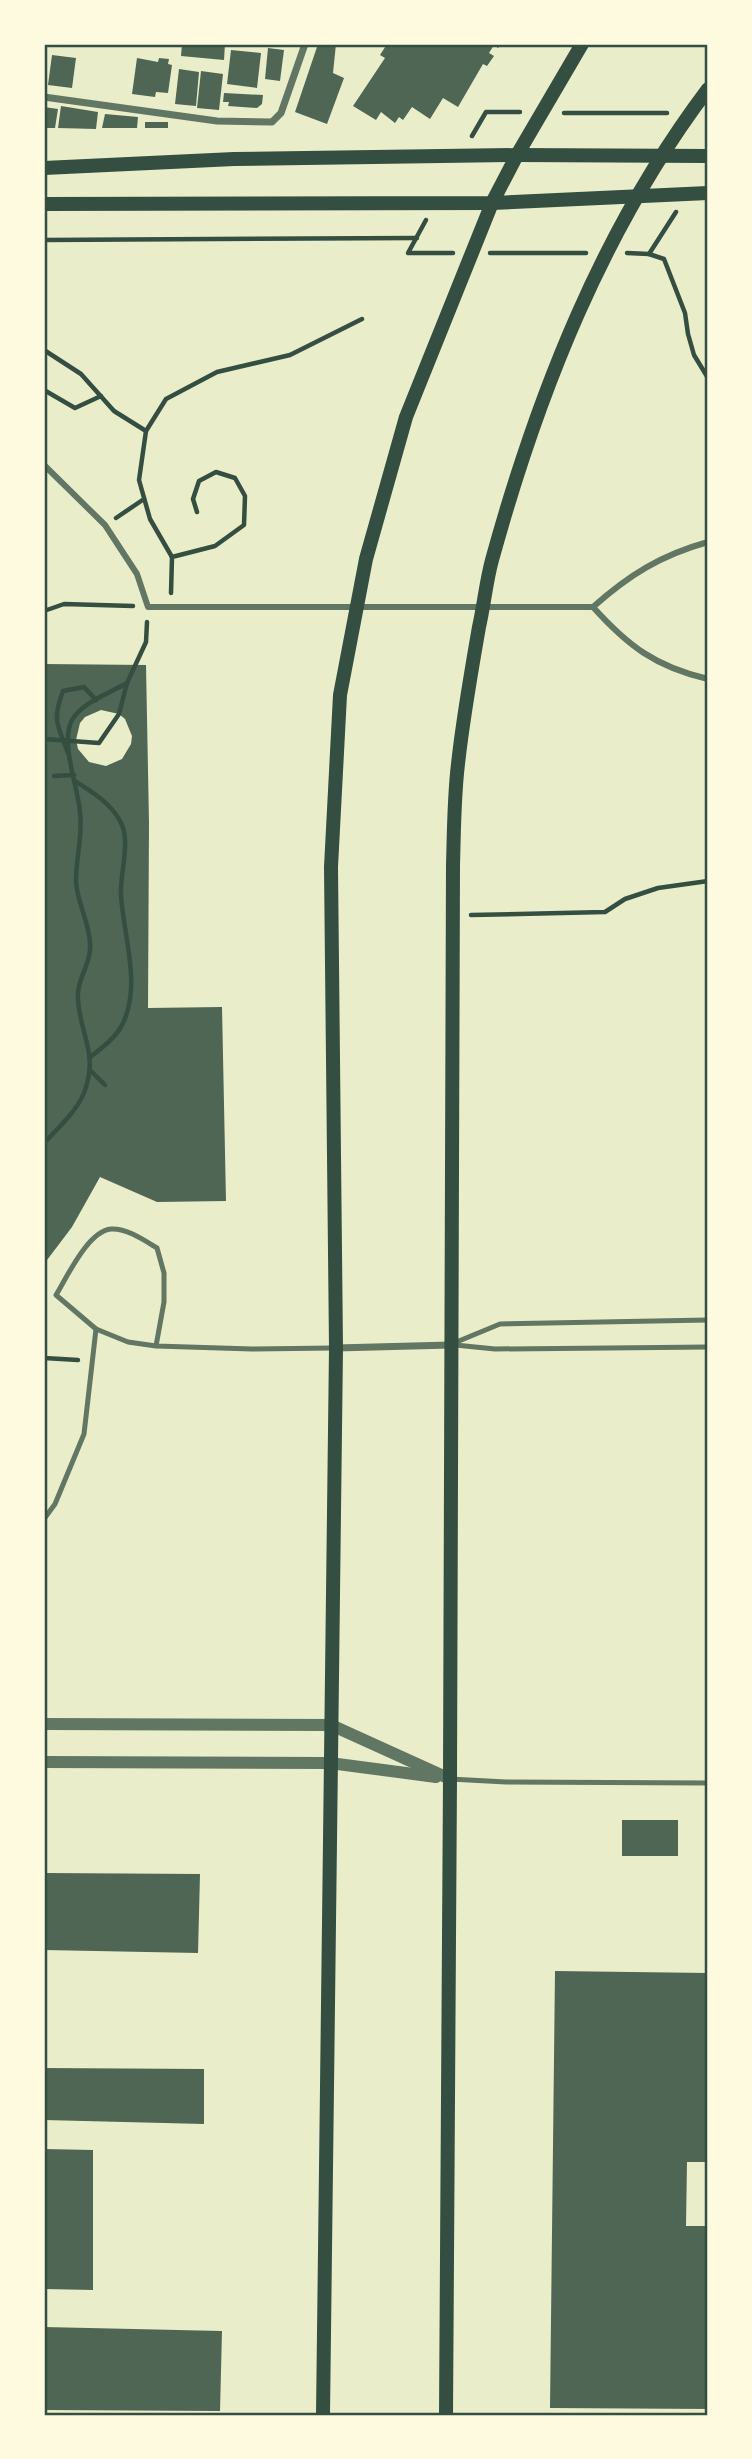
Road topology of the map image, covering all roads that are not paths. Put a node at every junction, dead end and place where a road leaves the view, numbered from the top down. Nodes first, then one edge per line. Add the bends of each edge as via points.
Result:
1 (305, 44) edge
2 (582, 44) edge
3 (708, 89) edge
4 (44, 97) edge
5 (517, 155) junction
6 (708, 156) edge
7 (661, 157) junction
8 (44, 168) edge
9 (708, 192) edge
10 (638, 195) junction
11 (492, 202) junction
12 (44, 204) edge
13 (44, 465) edge
14 (708, 542) edge
15 (593, 607) junction
16 (708, 679) edge
17 (708, 1320) edge
18 (96, 1329) junction
19 (452, 1345) junction
20 (156, 1346) junction
21 (708, 1347) edge
22 (337, 1348) junction
23 (44, 1519) edge
24 (44, 1724) edge
25 (331, 1725) junction
26 (44, 1762) edge
27 (330, 1763) junction
28 (450, 1779) junction
29 (708, 1783) edge
30 (323, 2415) edge
31 (446, 2415) edge

1 - 4 street via 281,113 272,122 217,121
2 - 5 main road
3 - 7 main road
5 - 7 main road
5 - 8 main road via 234,159
5 - 11 main road
6 - 7 main road
7 - 10 main road
9 - 10 main road
10 - 11 main road
10 - 19 main road via 580,306 535,424 491,561 468,690 458,766 452,915
11 - 12 main road
11 - 22 main road via 405,417 366,559 340,695 331,867
13 - 15 street via 104,525 137,574 148,607
14 - 15 street via 656,561 622,581
15 - 16 street via 621,638 656,661
17 - 19 lane via 500,1324
18 - 20 lane via 128,1342
18 - 20 lane via 56,1295 91,1238 111,1229 138,1236 157,1248 164,1273 164,1302
18 - 23 lane via 84,1434 55,1504
19 - 21 lane via 495,1349
19 - 22 street
19 - 28 main road
20 - 22 lane
22 - 25 main road
24 - 25 street
25 - 27 main road
25 - 28 street
26 - 27 street
27 - 28 street
27 - 30 main road
28 - 29 lane
28 - 31 main road

